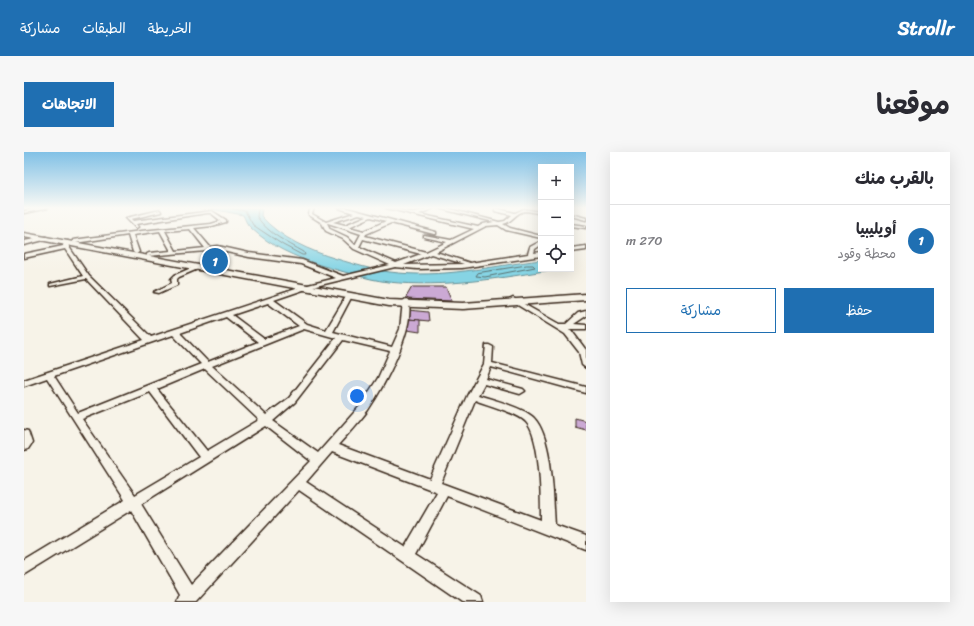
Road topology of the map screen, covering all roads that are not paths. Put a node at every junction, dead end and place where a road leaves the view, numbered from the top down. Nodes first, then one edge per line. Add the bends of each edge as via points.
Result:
1 (138, 229) edge
2 (168, 229) edge
3 (195, 229) edge
4 (328, 229) edge
5 (350, 229) edge
6 (375, 229) edge
7 (419, 229) edge
8 (475, 229) edge
9 (508, 229) edge
10 (162, 230) junction
11 (141, 232) junction
12 (434, 233) dead end
13 (24, 234) edge
14 (130, 234) junction
15 (415, 234) dead end
16 (363, 235) junction
17 (538, 236) edge
18 (46, 238) junction
19 (452, 242) junction
20 (24, 243) edge
21 (69, 244) junction
22 (538, 245) edge
23 (208, 248) junction
24 (356, 248) junction
25 (586, 248) edge
26 (574, 250) edge
27 (136, 252) junction
28 (174, 252) junction
29 (429, 253) junction
30 (538, 254) edge
31 (149, 255) junction
32 (531, 255) junction
33 (24, 256) edge
34 (472, 264) junction
35 (397, 266) junction
36 (198, 267) junction
37 (87, 277) junction
38 (342, 278) junction
39 (52, 284) dead end
40 (307, 287) junction
41 (157, 292) dead end
42 (349, 296) junction
43 (586, 296) edge
44 (269, 300) junction
45 (515, 301) junction
46 (406, 303) junction
47 (586, 313) edge
48 (228, 315) junction
49 (304, 326) junction
50 (558, 326) junction
51 (568, 326) junction
52 (586, 327) edge
53 (175, 332) junction
54 (328, 334) junction
55 (341, 337) junction
56 (150, 341) junction
57 (263, 342) junction
58 (489, 347) dead end
59 (395, 350) junction
60 (585, 361) edge
61 (488, 364) junction
62 (204, 365) junction
63 (49, 375) junction
64 (481, 380) junction
65 (24, 383) edge
66 (152, 388) junction
67 (586, 390) edge
68 (520, 391) dead end
69 (472, 396) junction
70 (76, 418) junction
71 (266, 421) junction
72 (24, 434) edge
73 (24, 446) edge
74 (331, 447) junction
75 (206, 458) junction
76 (319, 460) junction
77 (297, 482) junction
78 (439, 487) junction
79 (134, 502) junction
80 (548, 528) junction
81 (586, 543) edge
82 (407, 556) junction
83 (24, 569) edge
84 (188, 600) edge
85 (475, 602) edge

1 - 11 street
2 - 10 street
3 - 23 street
4 - 24 street via 345,238
5 - 16 street
6 - 16 street
7 - 12 street
8 - 19 street
9 - 17 street
10 - 11 street
10 - 28 street
11 - 14 street
13 - 18 main road
13 - 21 main road
14 - 21 street
14 - 27 street
15 - 19 street
16 - 24 street
16 - 29 street
18 - 20 street
18 - 21 main road
19 - 29 street
21 - 27 main road
21 - 33 street
21 - 36 main road
21 - 37 street
22 - 32 street via 532,248
23 - 28 street
23 - 38 street via 223,248 249,255 302,262
24 - 35 street
25 - 26 street
27 - 31 main road
28 - 31 street
29 - 34 street
29 - 35 street
30 - 32 street
31 - 40 main road
32 - 34 street
34 - 35 street via 444,267
35 - 38 street
36 - 40 main road
36 - 41 street via 177,276 174,279 175,284
37 - 39 street
37 - 56 street
38 - 40 street
40 - 42 main road
40 - 44 street
40 - 46 main road
42 - 46 main road
42 - 54 street
43 - 45 main road
44 - 48 street
44 - 49 street
45 - 46 main road via 466,306
45 - 50 street
46 - 59 street via 404,329
47 - 51 street
48 - 53 street
48 - 57 street
49 - 54 street
49 - 57 street
50 - 51 street
50 - 60 street via 573,338 583,352
51 - 52 street
53 - 56 street
53 - 62 street
54 - 55 street
55 - 59 street
55 - 71 street via 292,400
56 - 63 street
57 - 62 street
58 - 61 street
59 - 74 street via 383,378 364,408
61 - 64 street
61 - 67 street
62 - 66 street
62 - 71 street
63 - 65 street
63 - 70 street
64 - 68 street
64 - 69 street
66 - 70 street
66 - 75 street
69 - 78 street
69 - 80 street via 528,418 534,426 545,476
70 - 79 street
71 - 75 street
71 - 76 street
72 - 73 street via 27,443
74 - 76 street
74 - 78 street
75 - 79 street
76 - 77 street
77 - 82 street
77 - 84 street
78 - 80 street
78 - 82 street
79 - 83 street
79 - 84 street
80 - 81 street
82 - 85 street

